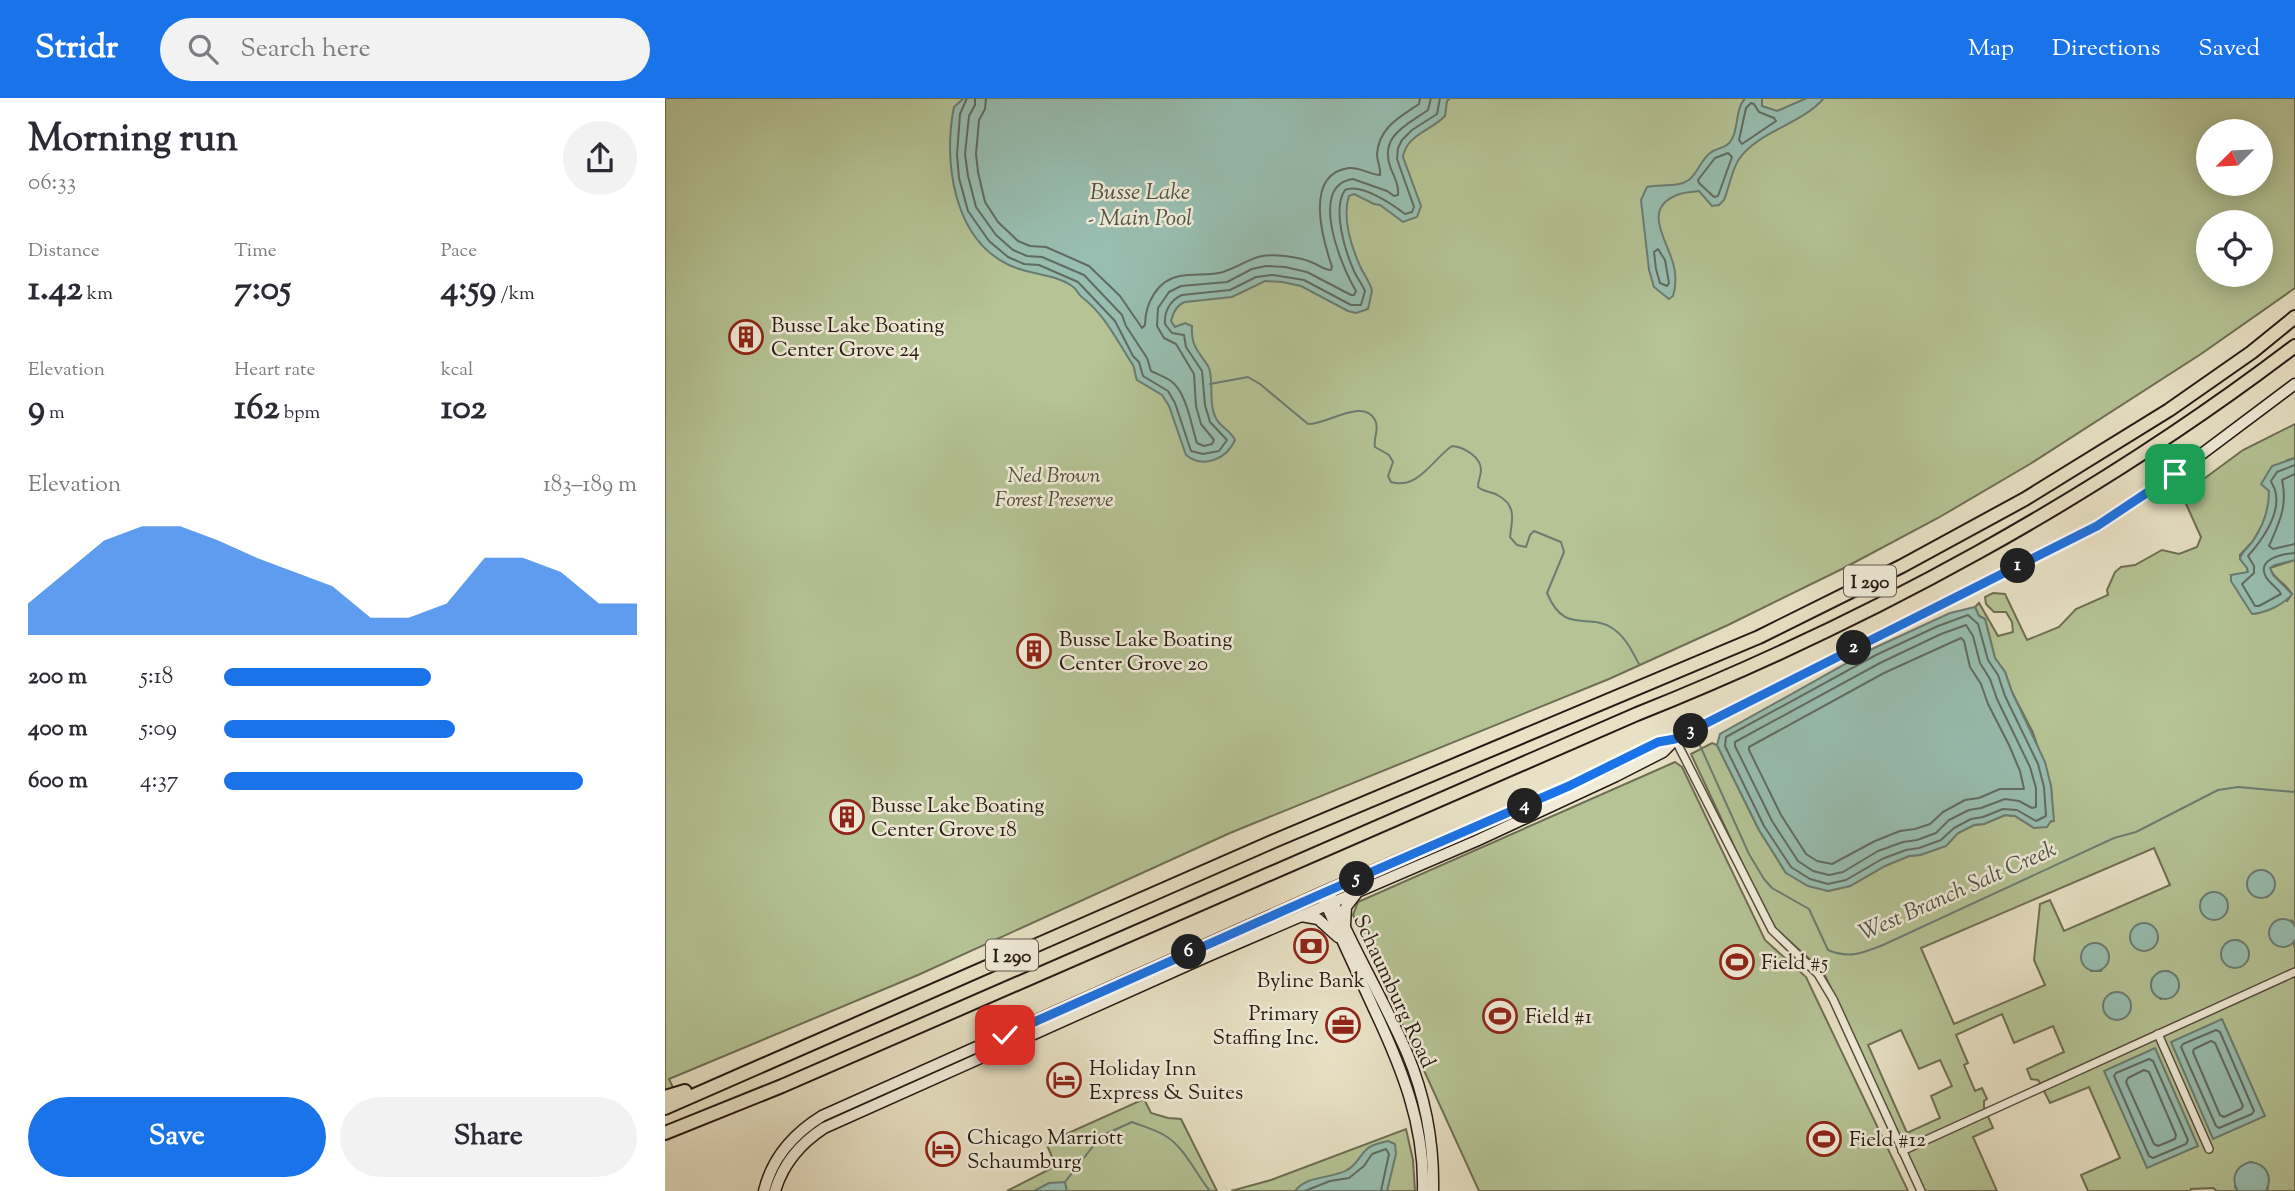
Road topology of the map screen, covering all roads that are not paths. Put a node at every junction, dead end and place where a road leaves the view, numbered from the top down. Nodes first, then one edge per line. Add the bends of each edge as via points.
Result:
1 (2295, 317) edge
2 (2295, 346) edge
3 (2295, 384) edge
4 (1675, 739) junction
5 (1325, 892) junction
6 (1357, 892) junction
7 (1330, 903) junction
8 (1301, 916) junction
9 (1345, 929) junction
10 (1344, 943) junction
11 (2295, 972) edge
12 (2158, 1034) junction
13 (729, 1079) junction
14 (665, 1097) edge
15 (665, 1108) edge
16 (665, 1133) edge
17 (2209, 1149) dead end
18 (1902, 1151) junction
19 (764, 1191) edge
20 (775, 1191) edge
21 (1423, 1191) edge
22 (1433, 1191) edge
23 (1920, 1191) edge

1 - 13 highway, I 290 via 2169,410 2025,499 1759,637 1273,841
2 - 16 highway, I 290 via 2148,450 1910,590 1702,688
3 - 4 street via 2097,526
4 - 5 street via 1658,742
4 - 6 street via 1663,752 1587,790
4 - 18 street via 1772,930 1818,974 1833,999
5 - 7 street, Schaumburg Road
5 - 19 street via 822,1116 786,1146
6 - 7 street
6 - 9 street via 1346,907
7 - 8 street
7 - 9 street, Schaumburg Road
7 - 10 street, Schaumburg Road
8 - 10 street via 1318,919
8 - 20 street via 824,1128 794,1155
9 - 22 street, Schaumburg Road via 1411,1064 1431,1141
10 - 21 street, Schaumburg Road via 1389,1038 1412,1103 1421,1144
11 - 12 street
12 - 17 street
12 - 18 street
13 - 14 highway
13 - 15 highway, I 290
18 - 23 street

